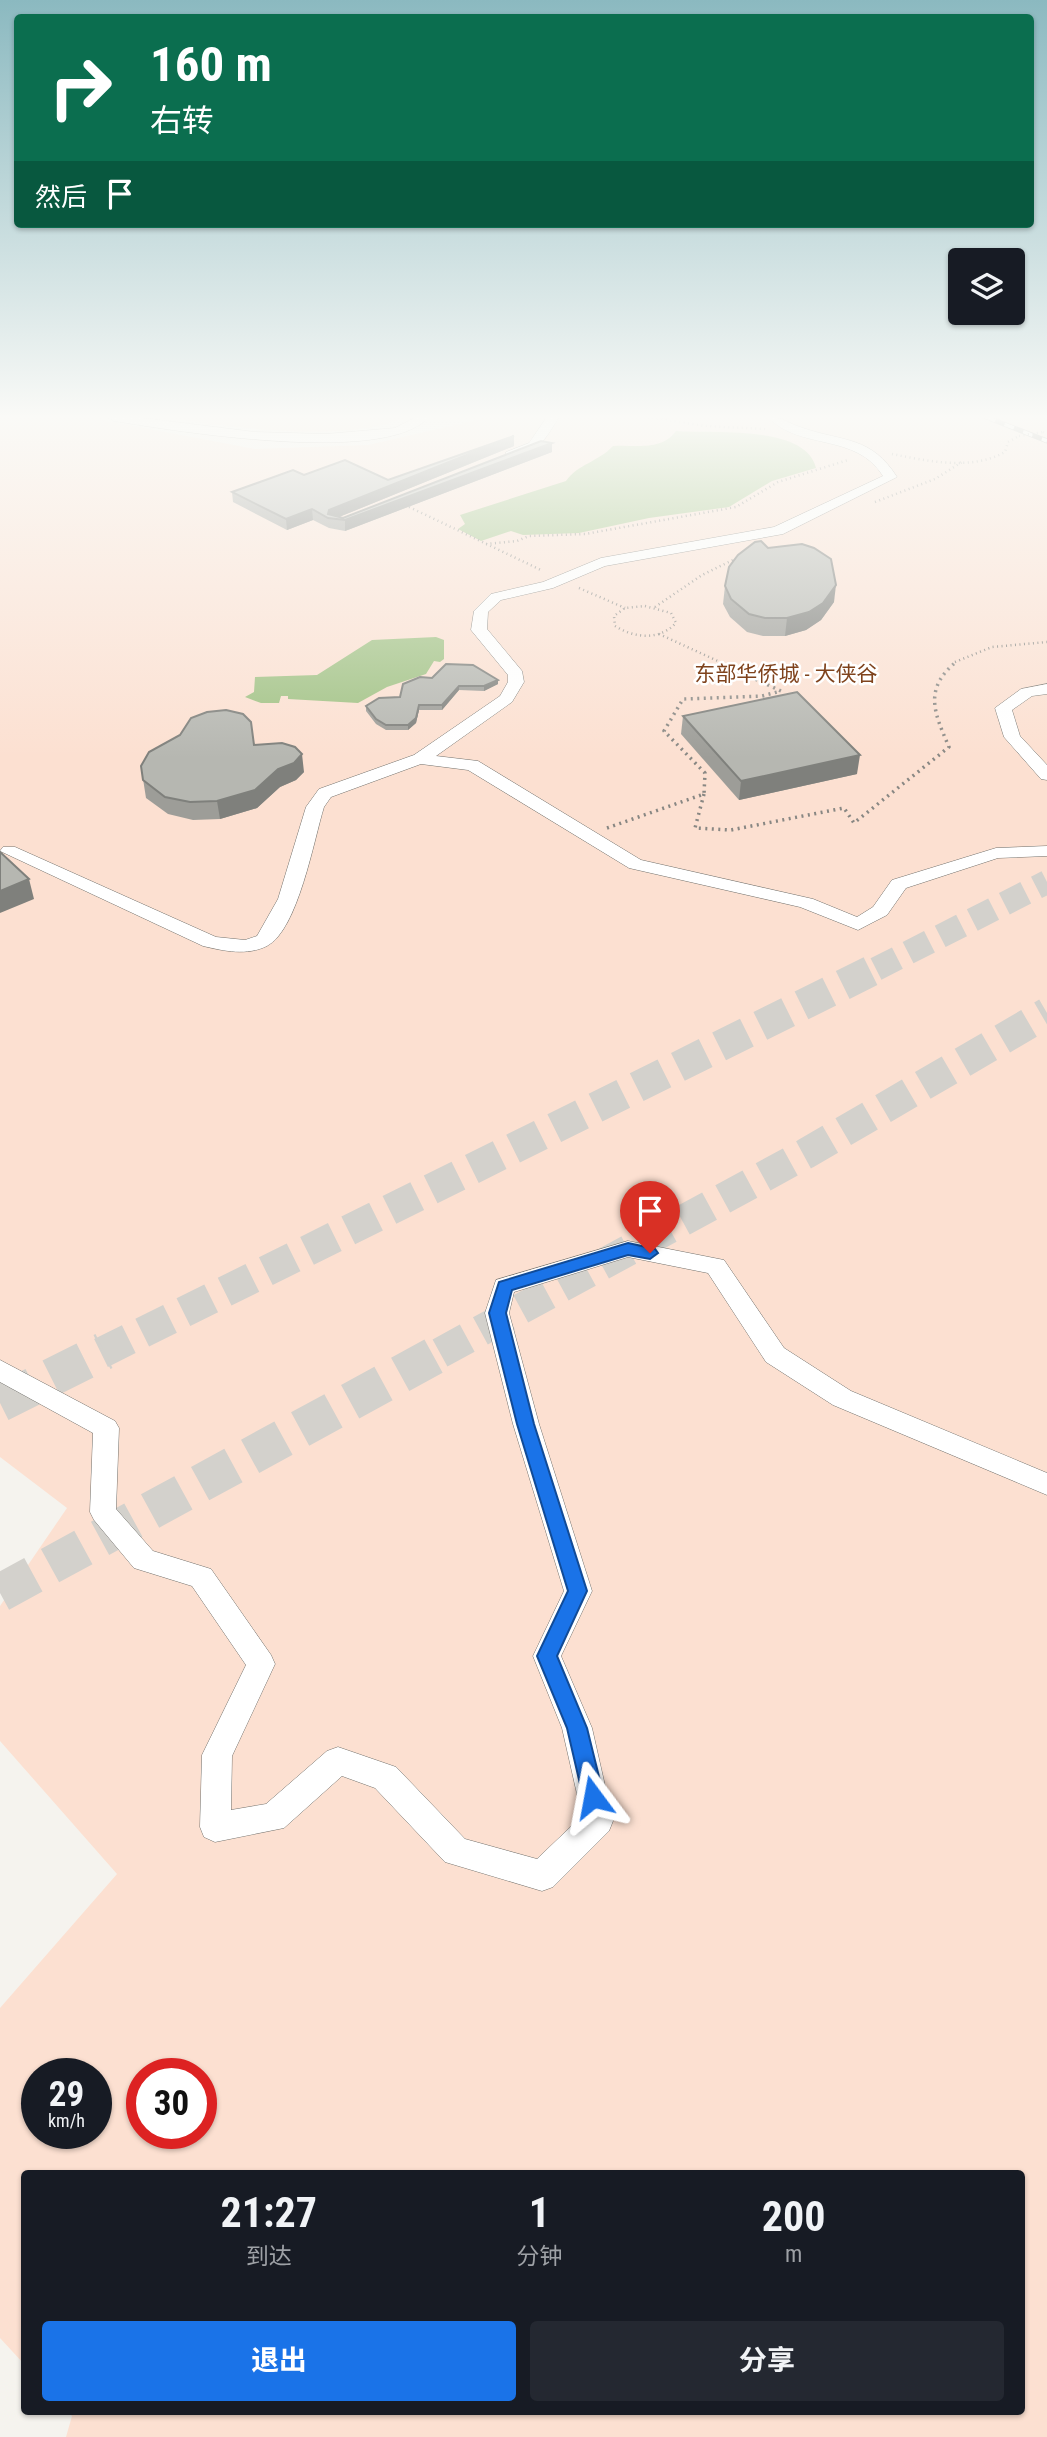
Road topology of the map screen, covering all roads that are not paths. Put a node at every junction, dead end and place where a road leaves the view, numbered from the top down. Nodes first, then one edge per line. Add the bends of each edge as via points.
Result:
1 (779, 531) edge
2 (1047, 689) edge
3 (420, 759) junction
4 (1047, 775) edge
5 (9, 851) dead end
6 (1047, 851) edge
7 (0, 1370) edge
8 (1047, 1484) edge

1 - 3 street via 601,562 561,580 496,597 481,611 479,630 516,674 513,692
2 - 4 street via 1027,692 1003,708 1012,737
3 - 5 street via 344,784 319,800 281,915 273,931 257,943 225,946 195,937
3 - 6 street via 472,765 635,864 806,903 859,924 880,911 899,884 996,853
7 - 8 street via 106,1428 103,1512 144,1560 201,1577 261,1664 217,1755 215,1827 273,1818 338,1761 385,1777 456,1851 542,1876 598,1821 577,1728 547,1656 578,1591 497,1313 505,1286 628,1249 716,1266 775,1355 842,1398

